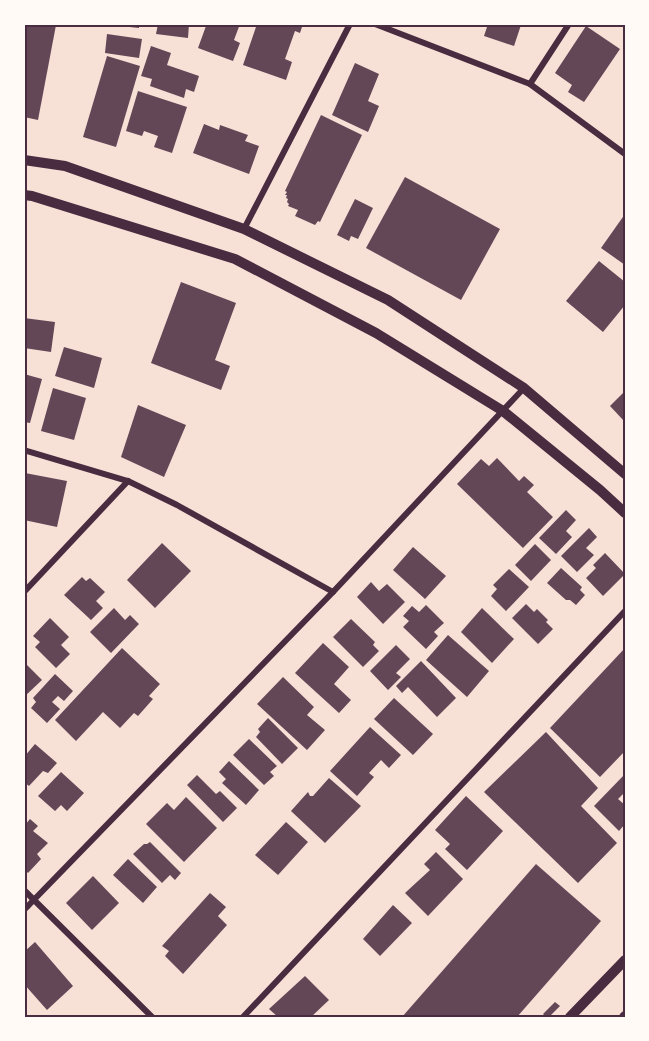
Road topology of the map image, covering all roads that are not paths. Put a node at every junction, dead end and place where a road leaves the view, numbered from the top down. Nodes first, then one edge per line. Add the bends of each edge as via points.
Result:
1 (350, 24) edge
2 (375, 24) edge
3 (568, 24) edge
4 (530, 84) junction
5 (625, 154) edge
6 (24, 160) edge
7 (24, 195) edge
8 (244, 229) junction
9 (524, 388) junction
10 (503, 411) junction
11 (24, 450) edge
12 (625, 474) edge
13 (128, 481) junction
14 (625, 513) edge
15 (24, 592) edge
16 (333, 592) junction
17 (625, 611) edge
18 (24, 890) edge
19 (34, 899) junction
20 (24, 910) edge
21 (625, 960) edge
22 (152, 1017) edge
23 (243, 1017) edge
24 (570, 1017) edge

1 - 8 street
2 - 4 street
3 - 4 street
4 - 5 street
6 - 8 street via 64,166
7 - 10 street via 235,259 376,333
8 - 9 street via 388,300
9 - 10 street
9 - 12 street
10 - 14 street
10 - 16 street
11 - 13 street
13 - 15 street
13 - 16 street
16 - 19 street
17 - 23 street
18 - 19 street
19 - 20 street
19 - 22 street
21 - 24 street

